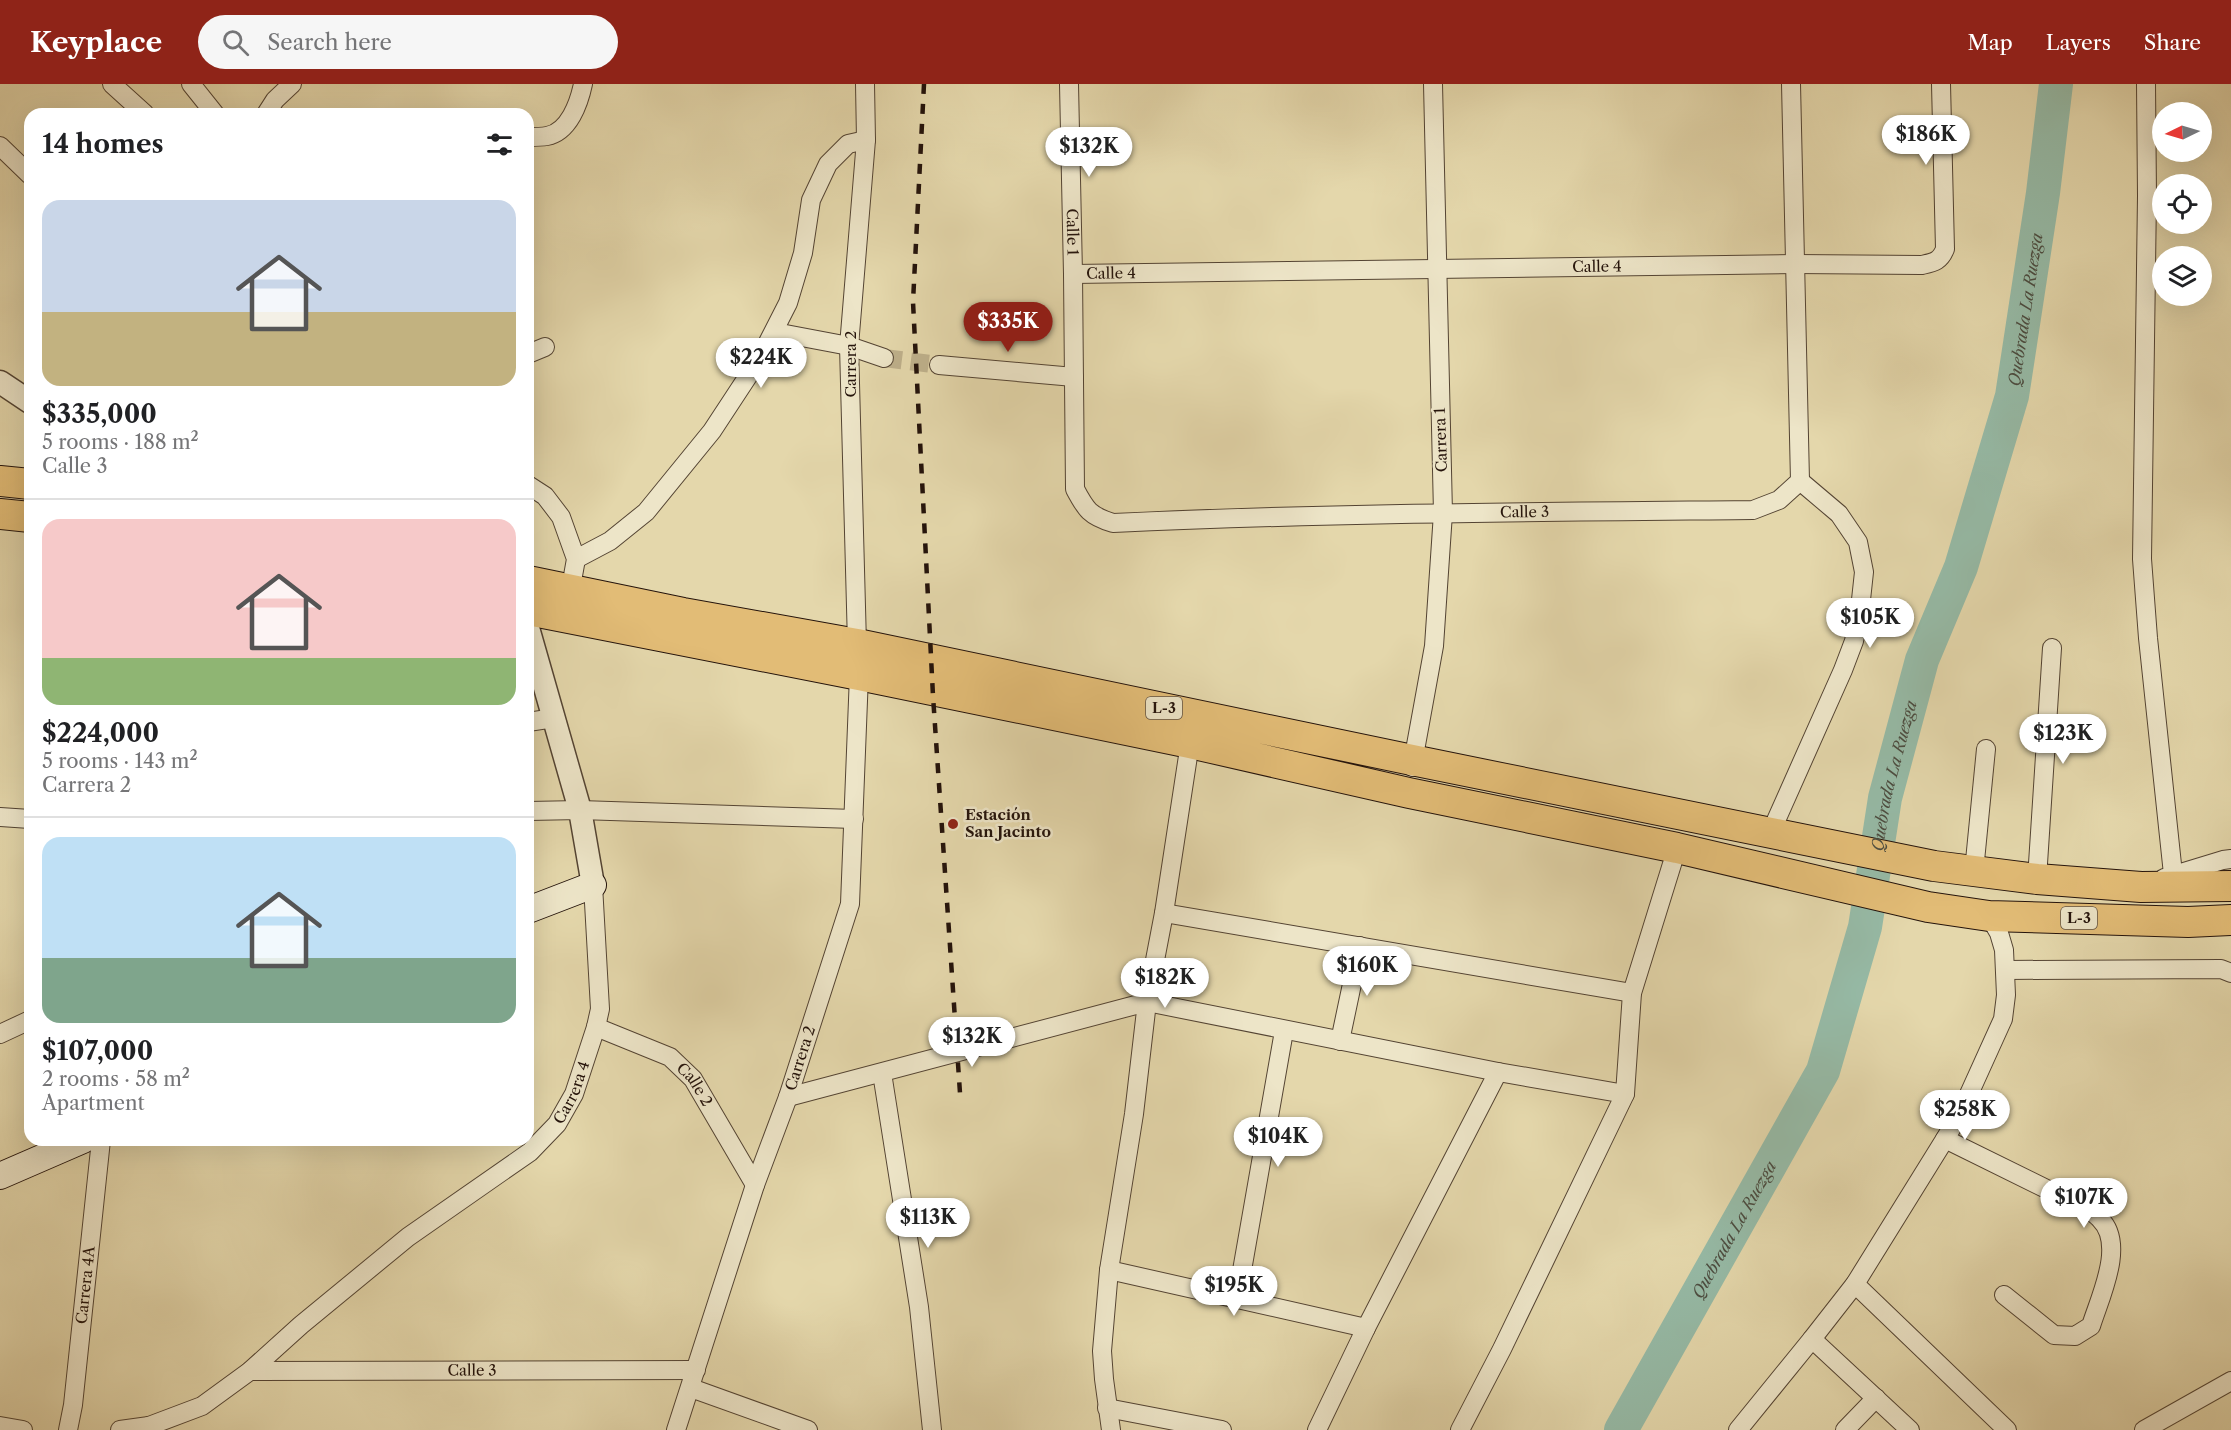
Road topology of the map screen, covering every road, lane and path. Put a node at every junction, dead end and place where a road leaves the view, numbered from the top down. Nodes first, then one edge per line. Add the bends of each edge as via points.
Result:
1 (112, 84) edge
2 (190, 84) edge
3 (291, 84) edge
4 (583, 84) edge
5 (865, 84) edge
6 (1069, 84) edge
7 (1433, 84) edge
8 (1791, 84) edge
9 (1941, 84) edge
10 (2146, 84) edge
11 (138, 108) edge
12 (210, 108) edge
13 (270, 108) edge
14 (534, 137) edge
15 (866, 140) junction
16 (0, 146) edge
17 (24, 169) edge
18 (1795, 264) junction
19 (1436, 270) junction
20 (1074, 274) junction
21 (775, 332) junction
22 (849, 346) junction
23 (884, 358) tunnel mouth
24 (939, 365) tunnel mouth
25 (1074, 377) junction
26 (0, 382) edge
27 (24, 398) edge
28 (0, 481) edge
29 (1800, 481) junction
30 (24, 483) edge
31 (534, 489) edge
32 (1443, 513) junction
33 (0, 514) edge
34 (24, 516) edge
35 (576, 559) junction
36 (534, 584) edge
37 (568, 604) junction
38 (534, 609) edge
39 (857, 644) junction
40 (2052, 648) dead end
41 (534, 649) edge
42 (859, 675) junction
43 (554, 718) junction
44 (534, 721) edge
45 (1190, 743) junction
46 (1986, 749) dead end
47 (1413, 760) junction
48 (1409, 793) junction
49 (580, 810) junction
50 (534, 811) edge
51 (0, 817) edge
52 (24, 819) edge
53 (854, 819) junction
54 (1770, 834) junction
55 (1677, 848) junction
56 (2231, 860) edge
57 (1974, 871) junction
58 (2173, 874) junction
59 (2037, 879) junction
60 (593, 885) junction
61 (2231, 886) edge
62 (2141, 887) junction
63 (534, 908) edge
64 (1164, 913) junction
65 (1989, 916) junction
66 (2231, 920) edge
67 (1360, 946) junction
68 (2006, 970) junction
69 (2231, 973) edge
70 (1632, 993) junction
71 (1147, 1002) junction
72 (596, 1027) junction
73 (24, 1028) edge
74 (1284, 1031) junction
75 (0, 1034) edge
76 (1340, 1041) junction
77 (1498, 1072) junction
78 (882, 1073) junction
79 (1625, 1094) junction
80 (788, 1097) junction
81 (534, 1139) edge
82 (1945, 1139) junction
83 (64, 1146) edge
84 (101, 1146) edge
85 (523, 1146) edge
86 (0, 1176) edge
87 (755, 1185) junction
88 (1110, 1270) junction
89 (1854, 1284) junction
90 (2004, 1295) dead end
91 (1237, 1299) junction
92 (1366, 1328) junction
93 (1812, 1339) junction
94 (250, 1371) junction
95 (694, 1379) junction
96 (2231, 1381) edge
97 (1876, 1398) junction
98 (1107, 1408) junction
99 (2171, 1424) edge
100 (0, 1426) edge
101 (148, 1428) edge
102 (23, 1430) edge
103 (68, 1430) edge
104 (120, 1430) edge
105 (676, 1430) edge
106 (808, 1430) edge
107 (932, 1430) edge
108 (1111, 1430) edge
109 (1222, 1430) edge
110 (1317, 1430) edge
111 (1460, 1430) edge
112 (1738, 1430) edge
113 (1845, 1430) edge
114 (1910, 1430) edge
115 (2007, 1430) edge
116 (2144, 1430) edge

1 - 11 street
2 - 12 street
3 - 13 street
4 - 14 street via 566,125 549,136
5 - 15 street, Carrera 2
6 - 20 street, Calle 1
7 - 19 street, Carrera 1
8 - 18 street
9 - 18 street, Calle 4 via 1946,226 1941,258 1922,265
10 - 58 street via 2142,559
15 - 21 street via 848,144 828,165 815,191 803,254
15 - 22 street, Carrera 2
16 - 17 street
18 - 19 street, Calle 4
18 - 29 street
19 - 20 street, Calle 4
19 - 32 street, Carrera 1
20 - 25 street, Calle 3
21 - 22 street
21 - 35 street via 712,431 662,494 629,528
22 - 23 street
22 - 39 street, Carrera 2
24 - 25 street
25 - 32 street, Calle 3 via 1075,489 1083,506 1095,518 1113,523
26 - 27 street
28 - 30 main road
29 - 32 street, Calle 3 via 1779,500 1753,510
29 - 54 street via 1839,514 1858,542 1864,572 1850,651
31 - 35 street via 545,496 561,517
32 - 47 street, Carrera 1 via 1434,646
33 - 34 main road
35 - 37 street
36 - 37 main road, L-3
37 - 38 main road, L-3
37 - 39 main road, L-3 via 683,614
37 - 42 main road, L-3
39 - 47 main road, L-3
40 - 59 street
41 - 43 street, Carrera 4
42 - 45 main road, L-3
42 - 53 street, Carrera 2
43 - 44 street
43 - 49 street, Carrera 4
45 - 48 main road, L-3
45 - 64 street
46 - 57 street
47 - 48 street, Carrera 1
47 - 54 main road, L-3
48 - 55 main road, L-3
49 - 50 street
49 - 53 street
49 - 60 street, Carrera 4
51 - 52 street
53 - 80 street, Carrera 2 via 850,904
54 - 57 main road, L-3
55 - 65 main road, L-3 via 1928,907
55 - 70 street
56 - 58 street
57 - 59 main road, L-3
58 - 62 street
59 - 62 main road, L-3
60 - 63 main road
60 - 72 street, Carrera 4 via 600,1009
61 - 62 main road, L-3
64 - 67 street
64 - 71 street
65 - 66 main road, L-3
65 - 68 street via 1999,933
67 - 70 street
67 - 76 street
68 - 69 street via 2221,969
68 - 82 street via 2003,1018
70 - 79 street
71 - 74 street
71 - 78 street
71 - 88 street
72 - 81 street, Carrera 4 via 574,1094 557,1124
72 - 87 street, Calle 2 via 670,1057 693,1078
73 - 75 street
74 - 76 street
74 - 91 street
76 - 77 street
77 - 79 street
77 - 92 street
78 - 80 street
78 - 107 street via 919,1307
79 - 111 street
80 - 87 street, Carrera 2
82 - 89 street
82 - 90 street via 2085,1208 2101,1219 2109,1232 2112,1258 2091,1326 2075,1336 2054,1335
83 - 86 main road
84 - 103 street, Carrera 4A
85 - 94 street, Carrera 4 via 301,1325
87 - 95 street, Carrera 2
88 - 91 street
88 - 98 street via 1102,1351
89 - 93 street
89 - 115 street
91 - 92 street
92 - 110 street
93 - 97 street
93 - 112 street
94 - 95 street, Calle 3
94 - 101 street, Carrera 4 via 202,1406
95 - 105 street, Carrera 2
95 - 106 street, Calle 3
96 - 99 street
97 - 113 street
97 - 114 street
98 - 108 street
98 - 109 street
99 - 116 street
100 - 102 street
101 - 104 street, Carrera 4

